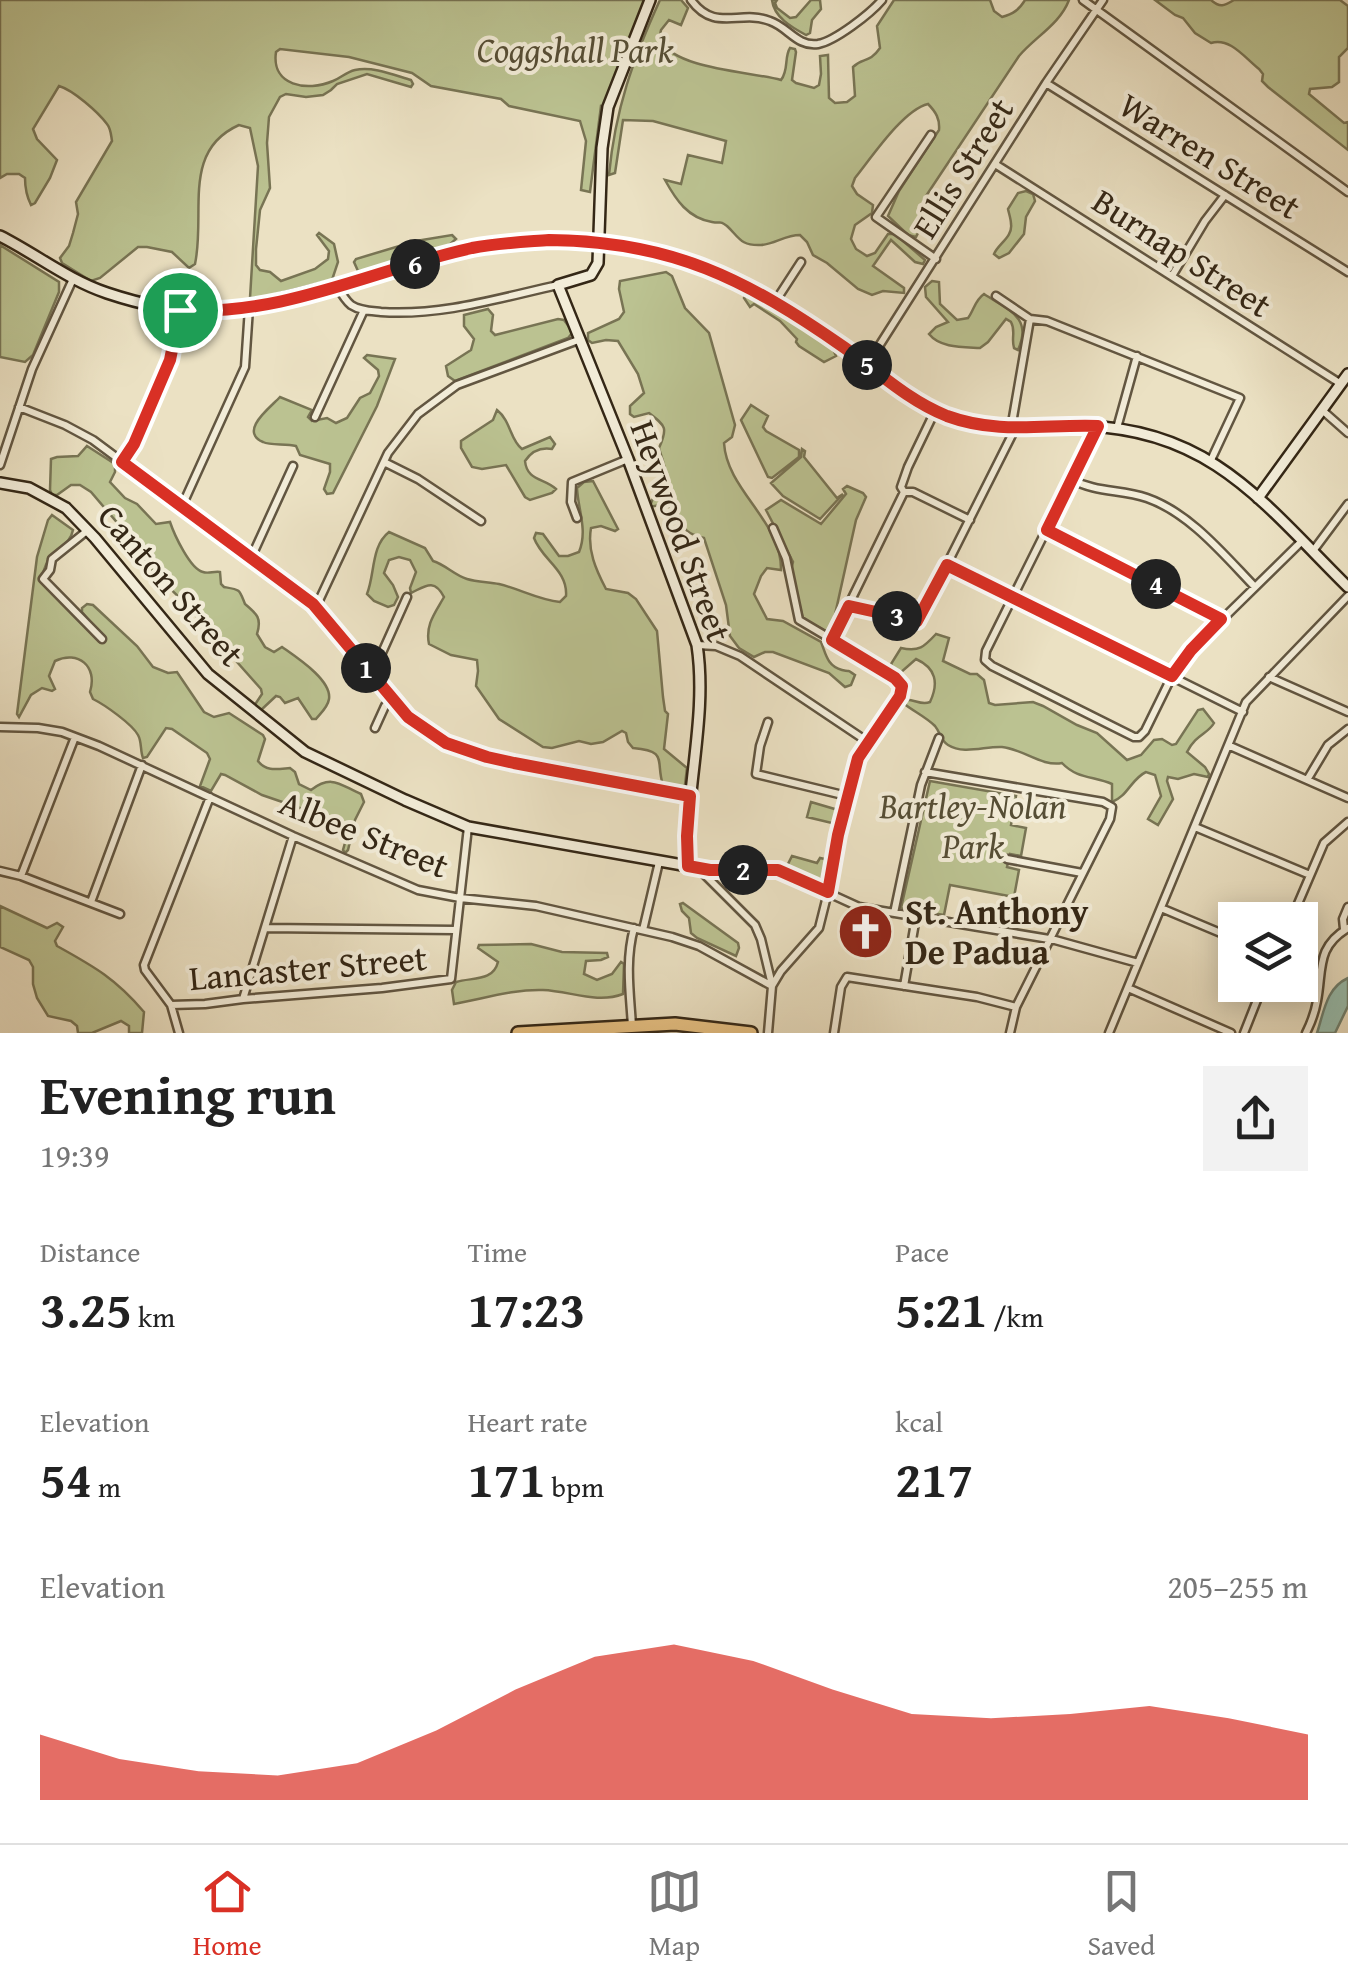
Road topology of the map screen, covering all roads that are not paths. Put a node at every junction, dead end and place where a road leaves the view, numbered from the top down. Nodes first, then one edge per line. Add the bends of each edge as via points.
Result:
1 (650, 0) edge
2 (691, 0) edge
3 (882, 0) edge
4 (1083, 0) edge
5 (1103, 0) edge
6 (1096, 10) junction
7 (1046, 83) junction
8 (931, 135) dead end
9 (995, 164) junction
10 (1348, 192) edge
11 (1224, 195) junction
12 (0, 236) edge
13 (599, 242) junction
14 (936, 259) junction
15 (801, 262) dead end
16 (1348, 272) edge
17 (1172, 276) junction
18 (73, 280) junction
19 (558, 285) junction
20 (337, 286) junction
21 (996, 296) dead end
22 (775, 302) junction
23 (249, 306) junction
24 (180, 310) junction
25 (364, 310) junction
26 (1030, 319) junction
27 (581, 340) junction
28 (1137, 356) junction
29 (867, 365) junction
30 (1348, 374) edge
31 (1341, 384) junction
32 (19, 407) junction
33 (1322, 410) junction
34 (935, 411) junction
35 (315, 417) dead end
36 (1098, 426) junction
37 (1116, 428) junction
38 (1013, 429) junction
39 (1348, 433) edge
40 (628, 459) junction
41 (1211, 460) junction
42 (122, 462) junction
43 (384, 462) junction
44 (0, 465) edge
45 (293, 466) dead end
46 (1071, 479) junction
47 (0, 483) edge
48 (904, 492) junction
49 (1258, 498) junction
50 (1348, 504) edge
51 (182, 506) junction
52 (576, 518) dead end
53 (970, 520) junction
54 (481, 521) dead end
55 (773, 528) dead end
56 (88, 530) junction
57 (1047, 530) junction
58 (1302, 541) junction
59 (1313, 552) junction
60 (251, 558) junction
61 (947, 565) junction
62 (1348, 586) edge
63 (1256, 587) junction
64 (1348, 596) edge
65 (407, 597) dead end
66 (1014, 597) junction
67 (849, 606) junction
68 (316, 607) junction
69 (1221, 619) junction
70 (102, 639) dead end
71 (832, 640) junction
72 (697, 645) junction
73 (372, 675) junction
74 (1172, 676) junction
75 (1270, 677) junction
76 (392, 699) junction
77 (1243, 712) junction
78 (1348, 712) edge
79 (768, 722) dead end
80 (0, 727) edge
81 (375, 728) dead end
82 (1348, 729) edge
83 (75, 737) junction
84 (939, 738) dead end
85 (868, 742) junction
86 (1230, 746) junction
87 (142, 765) junction
88 (925, 772) junction
89 (1306, 780) junction
90 (690, 796) junction
91 (847, 796) junction
92 (210, 797) junction
93 (1348, 798) edge
94 (1348, 822) edge
95 (468, 827) junction
96 (1195, 827) junction
97 (293, 836) junction
98 (1007, 859) dead end
99 (659, 862) junction
100 (694, 867) junction
101 (0, 871) edge
102 (1082, 873) junction
103 (1310, 875) junction
104 (21, 876) junction
105 (828, 892) junction
106 (460, 898) junction
107 (92, 902) junction
108 (1299, 902) edge
109 (1348, 907) edge
110 (1161, 908) junction
111 (894, 913) junction
112 (120, 914) dead end
113 (916, 917) junction
114 (265, 928) junction
115 (638, 929) junction
116 (1346, 929) edge
117 (455, 930) junction
118 (1218, 932) edge
119 (1048, 939) junction
120 (1138, 962) junction
121 (772, 986) junction
122 (904, 986) junction
123 (1128, 988) junction
124 (244, 998) junction
125 (1256, 1002) edge
126 (171, 1005) junction
127 (1016, 1007) junction
128 (632, 1026) junction
129 (179, 1033) edge
130 (518, 1033) edge
131 (751, 1033) edge
132 (768, 1033) edge
133 (834, 1033) edge
134 (1010, 1033) edge
135 (1108, 1033) edge
136 (1231, 1033) edge
137 (1244, 1033) edge
138 (1306, 1033) edge

1 - 13 main road via 608,107
2 - 3 street via 711,17 764,19 808,44 829,40
4 - 6 street
5 - 6 street, Ellis Street
6 - 7 street, Ellis Street
6 - 10 street
7 - 9 street, Ellis Street
7 - 11 street, Warren Street
8 - 14 street via 876,216
9 - 14 street, Ellis Street
9 - 17 street, Burnap Street
11 - 16 street, Warren Street
11 - 17 street
12 - 18 main road
13 - 19 main road via 593,273
13 - 20 main road via 487,246
13 - 22 main road via 704,266
14 - 29 street, Ellis Street
15 - 22 street
17 - 31 street, Burnap Street
18 - 24 main road
18 - 32 street
19 - 25 street via 437,312
19 - 27 main road, Heywood Street
20 - 23 main road
20 - 25 street
21 - 26 street
22 - 29 main road
23 - 24 main road
23 - 51 street via 245,368
24 - 42 street via 170,360
25 - 35 street
26 - 28 street
26 - 38 street
27 - 40 main road, Heywood Street
27 - 43 street via 457,385 407,426
28 - 37 street
28 - 41 street via 1240,398
29 - 34 main road
30 - 31 main road
31 - 33 main road
32 - 42 street via 83,434
32 - 44 street
33 - 39 street
33 - 49 main road
34 - 38 main road
34 - 48 street via 908,467
36 - 37 main road
36 - 38 main road
36 - 46 street
37 - 41 main road via 1160,436
38 - 53 street
40 - 52 street via 572,482
40 - 72 main road, Heywood Street
41 - 49 main road
42 - 51 street
43 - 54 street
43 - 68 street
45 - 60 street
46 - 57 street
46 - 63 street via 1168,508
47 - 56 main road, Canton Street via 49,496
48 - 53 street
48 - 67 street
49 - 58 main road
50 - 59 street
51 - 60 street
53 - 61 street
55 - 71 street via 798,618
56 - 70 street via 52,560 43,578
56 - 95 main road, Canton Street via 208,674 276,730 330,766
57 - 66 street
57 - 69 street
58 - 59 main road
58 - 63 street
59 - 62 main road
60 - 68 street
61 - 66 street
61 - 67 street via 917,621
63 - 69 street
64 - 75 street
65 - 73 street
66 - 74 street
66 - 74 street via 985,660 1048,696 1137,738
67 - 71 street
68 - 73 street
69 - 74 street
71 - 85 street via 902,687
72 - 85 street via 740,656
72 - 90 main road, Heywood Street
73 - 76 street
74 - 77 street
75 - 77 street
75 - 78 street
76 - 81 street
76 - 90 street via 427,732 464,750
77 - 86 street
79 - 91 street via 756,774
80 - 83 street, Albee Street
82 - 89 street
83 - 87 street, Albee Street
83 - 104 street
84 - 88 street
85 - 91 street
86 - 89 street
86 - 96 street
87 - 92 street, Albee Street
87 - 107 street
88 - 102 street via 1112,807
88 - 111 street
89 - 93 street
90 - 100 main road, Heywood Street via 687,836
91 - 105 street
92 - 97 street, Albee Street
92 - 126 street via 144,965
94 - 103 street via 1328,838
95 - 99 main road, Canton Street
95 - 106 street
96 - 103 street
96 - 110 street
97 - 106 street, Albee Street via 418,890
97 - 114 street
98 - 102 street
99 - 100 main road, Canton Street
99 - 115 street
100 - 105 street via 778,870
100 - 121 street via 754,925
101 - 104 street
102 - 119 street
103 - 108 street
104 - 107 street
105 - 111 street via 854,906
105 - 121 street via 819,928
106 - 115 street, Albee Street via 536,906
106 - 117 street
107 - 112 street
109 - 116 street
110 - 118 street
110 - 120 street
111 - 113 street
113 - 119 street
113 - 122 street
114 - 117 street
114 - 124 street
115 - 121 street, Albee Street via 699,946
115 - 128 street via 629,946
116 - 138 street via 1325,950
117 - 124 street, Lancaster Street via 450,980
119 - 120 street
119 - 127 street
120 - 123 street
121 - 132 street
122 - 127 street
122 - 133 street via 845,979
123 - 135 street
123 - 136 street
124 - 126 street, Lancaster Street
125 - 137 street
126 - 129 street
127 - 134 street
128 - 130 highway
128 - 131 highway via 691,1024

